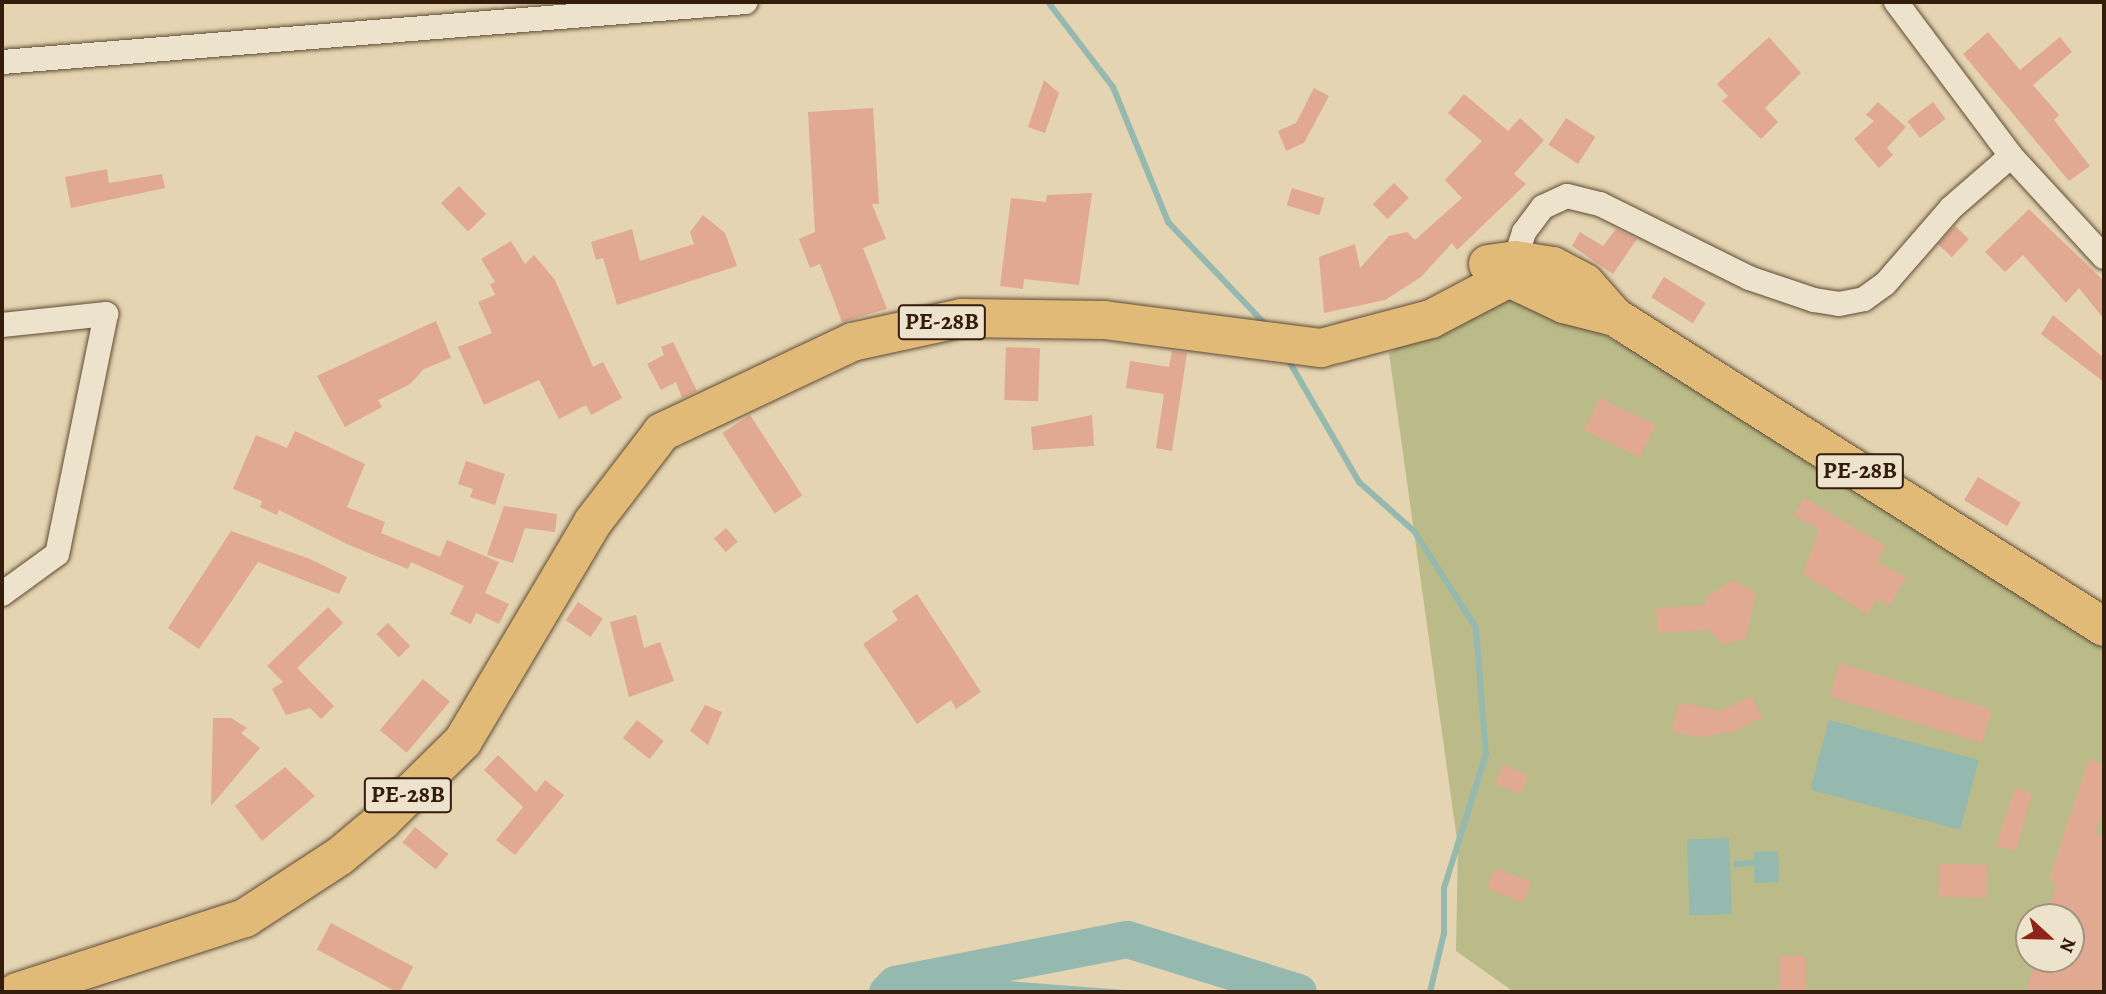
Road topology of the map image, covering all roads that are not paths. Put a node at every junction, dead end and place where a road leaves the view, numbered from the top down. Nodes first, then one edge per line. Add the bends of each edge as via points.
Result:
1 (746, 2) edge
2 (1896, 2) edge
3 (2, 62) edge
4 (2011, 156) junction
5 (2104, 257) edge
6 (1515, 269) junction
7 (2, 325) edge
8 (2, 594) edge
9 (2104, 627) edge
10 (17, 992) edge

1 - 3 street
2 - 4 street
4 - 5 street
4 - 6 street via 1951,208 1885,284 1864,299 1839,304 1814,300 1749,278 1600,204 1567,196 1543,207 1524,232
6 - 9 highway, PE-28B via 1564,304 1615,317
6 - 10 highway, PE-28B via 1431,319 1321,348 1104,320 962,318 852,342 662,432 593,522 463,741 383,820 340,856 245,918
7 - 8 street via 106,314 57,554

